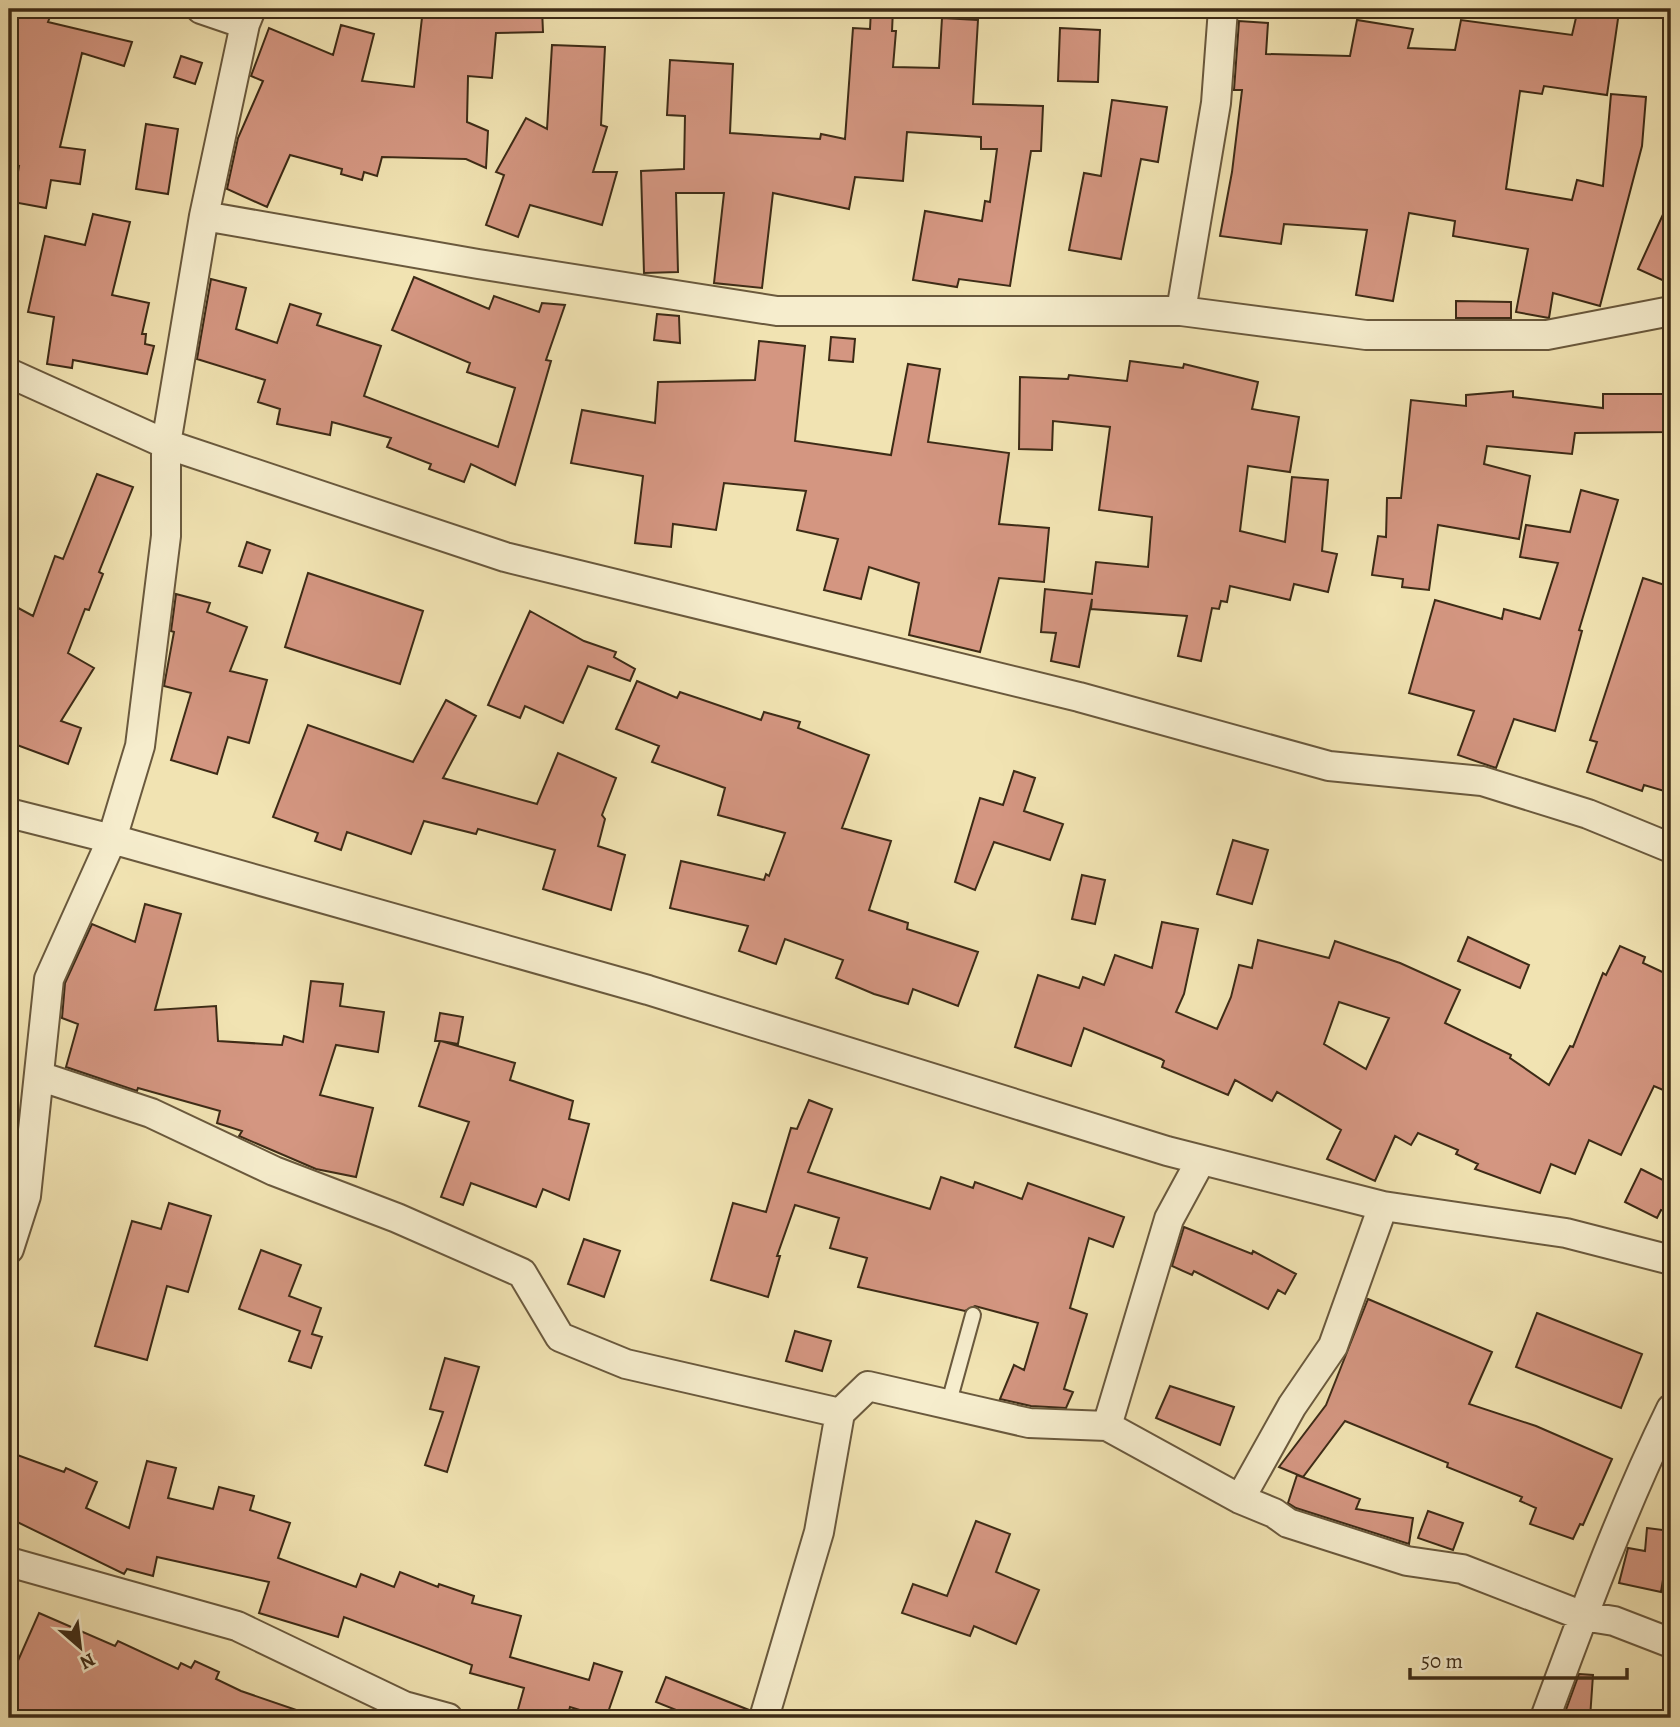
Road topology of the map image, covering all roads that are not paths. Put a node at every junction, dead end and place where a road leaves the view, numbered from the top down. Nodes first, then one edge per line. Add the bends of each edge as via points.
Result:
1 (201, 9) edge
2 (1223, 9) edge
3 (248, 17) edge
4 (204, 216) junction
5 (1181, 311) junction
6 (1671, 311) edge
7 (9, 373) edge
8 (166, 444) junction
9 (9, 813) edge
10 (112, 839) junction
11 (1671, 848) edge
12 (39, 1076) junction
13 (1201, 1160) junction
14 (1383, 1206) junction
15 (9, 1249) edge
16 (1671, 1260) edge
17 (973, 1315) dead end
18 (949, 1402) junction
19 (1671, 1409) edge
20 (840, 1413) junction
21 (1107, 1426) junction
22 (1240, 1499) junction
23 (9, 1562) edge
24 (1583, 1616) junction
25 (1671, 1643) edge
26 (448, 1718) edge
27 (764, 1718) edge
28 (1545, 1718) edge

1 - 3 street
2 - 5 street via 1216,103
3 - 4 street
4 - 5 street via 776,310
4 - 8 street
5 - 6 street via 1380,335 1548,335
7 - 8 street
8 - 10 street via 166,536 140,746
8 - 11 street via 505,557 1079,697 1329,766 1482,781 1588,814
9 - 10 street
10 - 12 street via 49,979
10 - 13 street via 648,990
12 - 15 street via 26,1196
12 - 20 street via 151,1113 274,1171 522,1273 560,1337 626,1364
13 - 14 street
13 - 21 street via 1169,1219
14 - 16 street via 1566,1233
14 - 22 street via 1333,1346 1292,1406
17 - 18 lane
18 - 20 street via 868,1386
18 - 21 street via 1029,1423
19 - 24 street via 1633,1486
20 - 27 street via 819,1532
21 - 22 street
22 - 24 street via 1288,1523 1407,1561 1462,1569
23 - 26 street via 237,1626 404,1706
24 - 25 street via 1614,1620
24 - 28 street

